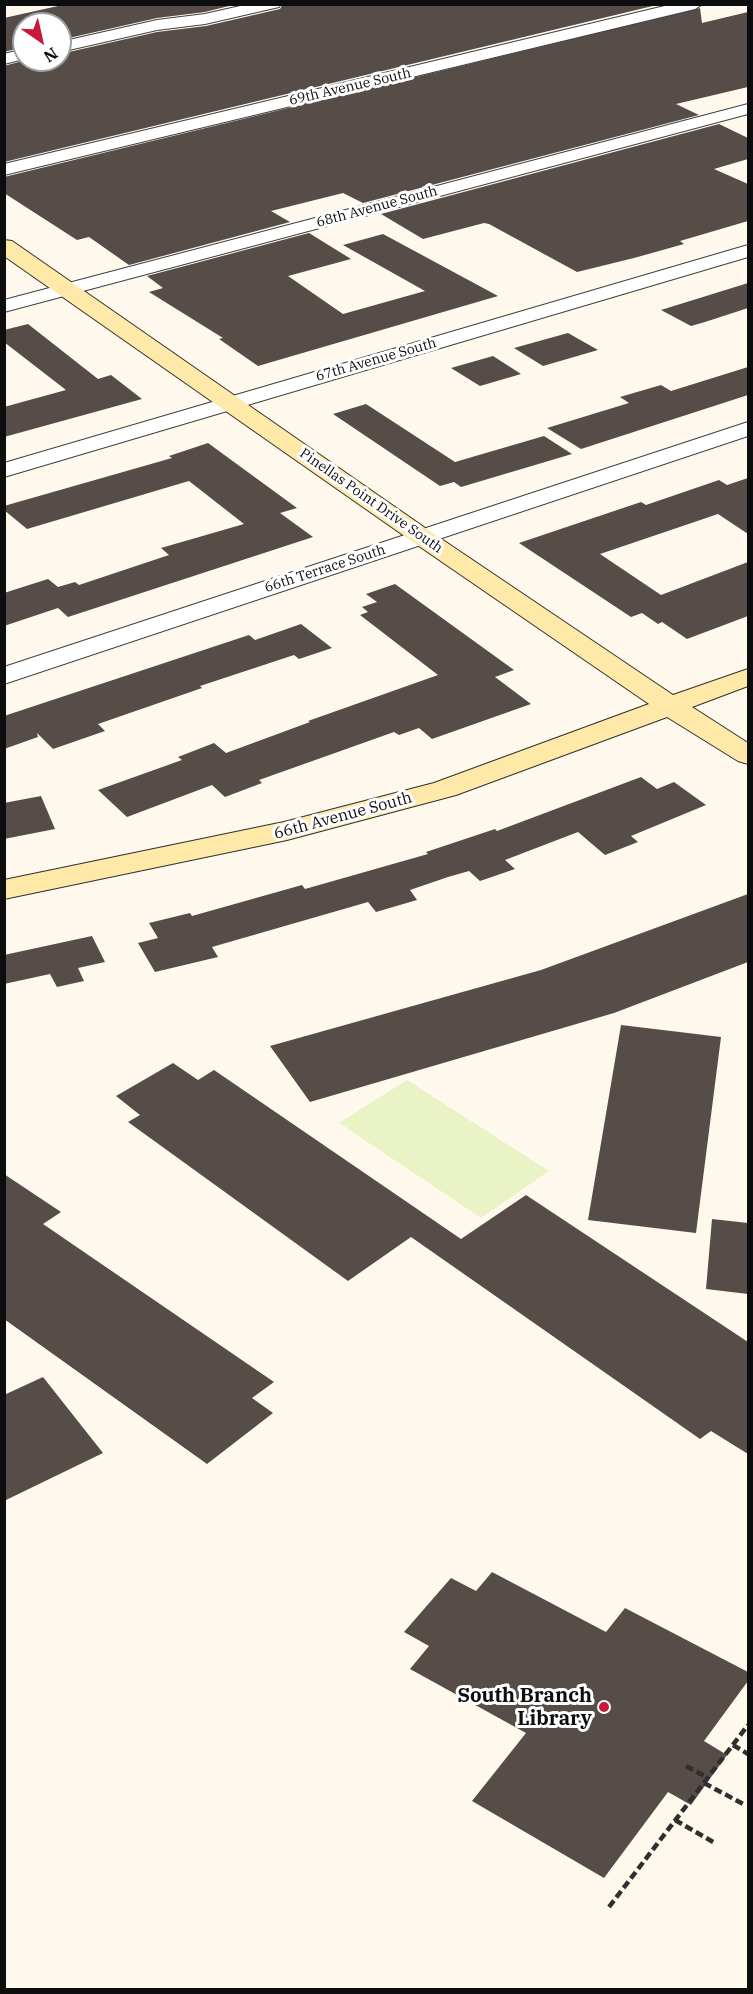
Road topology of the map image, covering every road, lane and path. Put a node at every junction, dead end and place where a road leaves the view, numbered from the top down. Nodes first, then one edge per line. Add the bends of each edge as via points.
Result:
1 (273, 4) edge
2 (695, 4) edge
3 (72, 43) edge
4 (748, 109) edge
5 (4, 170) edge
6 (4, 246) edge
7 (748, 251) edge
8 (68, 289) junction
9 (4, 306) edge
10 (230, 403) junction
11 (748, 429) edge
12 (4, 470) edge
13 (422, 537) junction
14 (4, 676) edge
15 (748, 677) edge
16 (672, 707) junction
17 (748, 755) edge
18 (4, 890) edge
19 (748, 1725) edge
20 (733, 1745) junction
21 (748, 1754) edge
22 (686, 1766) dead end
23 (706, 1780) junction
24 (745, 1805) dead end
25 (675, 1820) junction
26 (715, 1843) dead end
27 (609, 1907) dead end

1 - 3 street
2 - 5 street, 69th Avenue South
4 - 8 street, 68th Avenue South
6 - 8 street, Pinellas Point Drive South
7 - 10 street, 67th Avenue South
8 - 9 street, 68th Avenue South
8 - 10 street, Pinellas Point Drive South
10 - 12 street, 67th Avenue South
10 - 13 street, Pinellas Point Drive South
11 - 13 street, 66th Terrace South
13 - 14 street, 66th Terrace South
13 - 16 street, Pinellas Point Drive South
15 - 16 street
16 - 17 street, Pinellas Point Drive South
16 - 18 street, 66th Avenue South via 445,789 287,831
19 - 20 path
20 - 21 path
20 - 23 path
22 - 23 path
23 - 24 path
23 - 25 path
25 - 26 path
25 - 27 path

